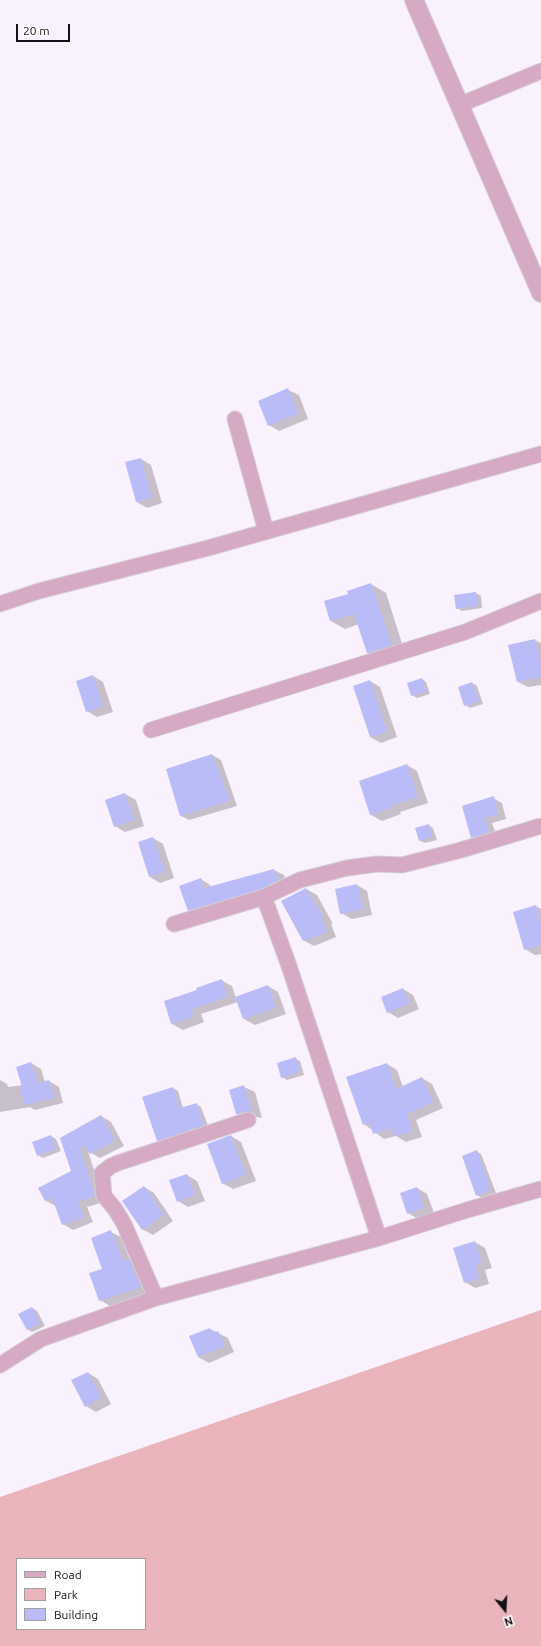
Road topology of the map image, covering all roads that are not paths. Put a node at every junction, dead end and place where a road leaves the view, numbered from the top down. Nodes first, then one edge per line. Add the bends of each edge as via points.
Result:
1 (414, 0) edge
2 (541, 71) edge
3 (459, 105) junction
4 (541, 293) edge
5 (235, 419) dead end
6 (541, 454) edge
7 (266, 531) junction
8 (541, 601) edge
9 (0, 604) edge
10 (151, 730) dead end
11 (541, 826) edge
12 (264, 897) junction
13 (174, 924) dead end
14 (248, 1120) dead end
15 (541, 1189) edge
16 (379, 1238) junction
17 (156, 1298) junction
18 (0, 1365) edge

1 - 3 street
2 - 3 street
3 - 4 street
5 - 7 street
6 - 7 street
7 - 9 street via 39,591
8 - 10 street via 465,632
11 - 12 street via 402,865 377,864 347,868 300,880
12 - 13 street
12 - 16 street
14 - 17 street via 118,1163 102,1173 104,1196 124,1224
15 - 16 street
16 - 17 street
17 - 18 street via 41,1339

